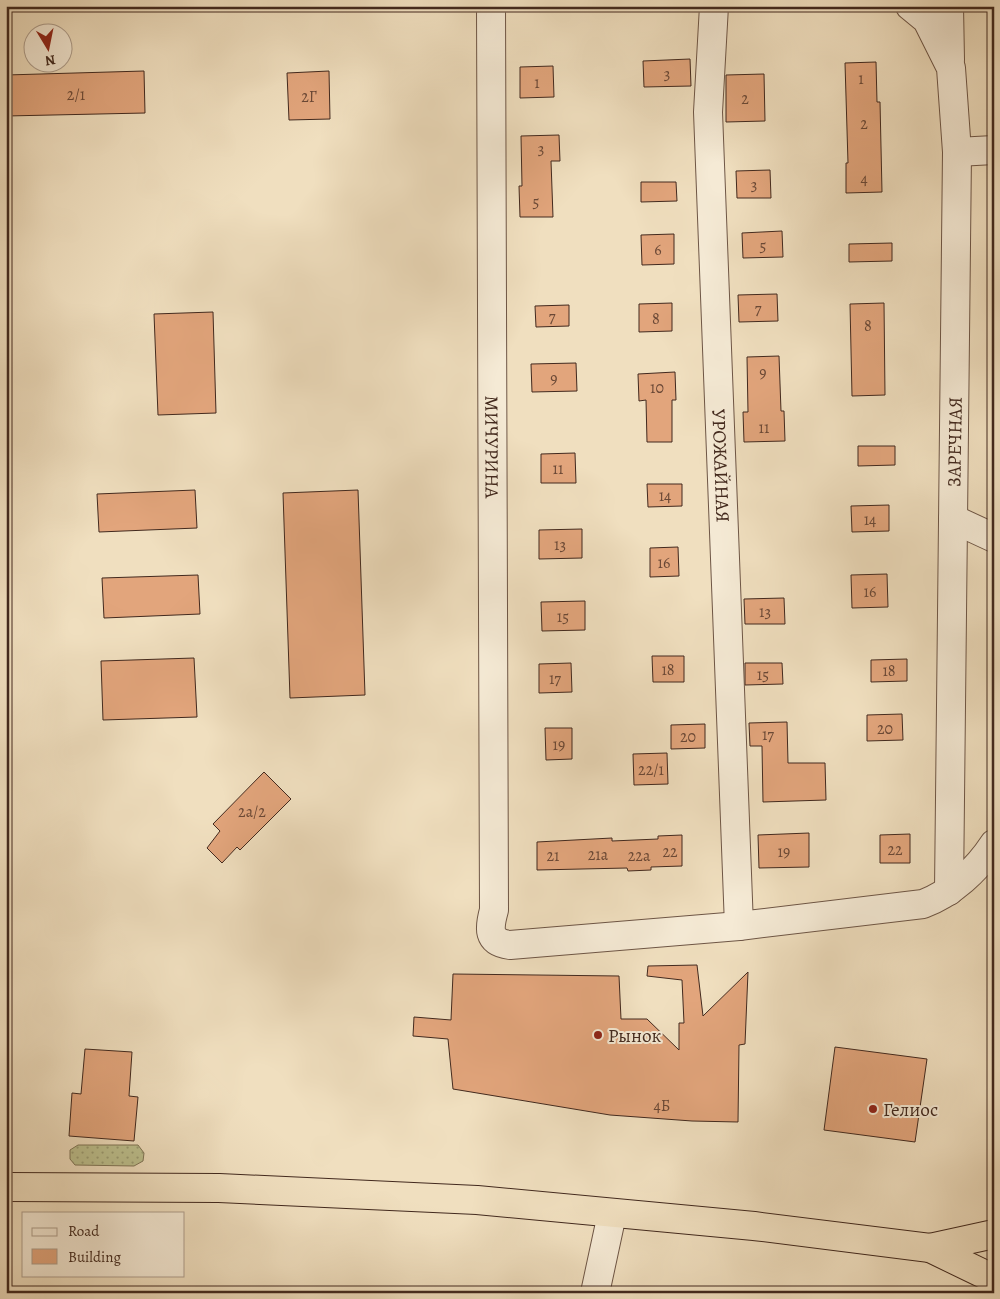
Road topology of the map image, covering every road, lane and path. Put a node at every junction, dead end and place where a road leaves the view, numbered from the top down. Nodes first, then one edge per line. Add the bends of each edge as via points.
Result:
1 (491, 6) edge
2 (714, 6) edge
3 (910, 6) edge
4 (949, 6) edge
5 (951, 68) junction
6 (994, 150) edge
7 (957, 152) junction
8 (953, 519) junction
9 (994, 538) edge
10 (994, 844) edge
11 (949, 891) junction
12 (739, 926) junction
13 (6, 1187) edge
14 (612, 1214) junction
15 (994, 1234) edge
16 (930, 1248) junction
17 (994, 1279) edge
18 (595, 1293) edge

1 - 12 street, МИЧУРИНА via 494,887 491,933 494,940 510,944
2 - 12 street, УРОЖАЙНАЯ via 708,112
3 - 5 street, ЗАРЕЧНАЯ via 927,20
4 - 5 street
5 - 7 street, ЗАРЕЧНАЯ
6 - 7 street
7 - 8 street, ЗАРЕЧНАЯ
8 - 9 street
8 - 11 street, ЗАРЕЧНАЯ
10 - 11 street
11 - 12 street via 923,904
13 - 14 highway via 219,1188 477,1200
14 - 16 highway via 754,1226
14 - 18 street
15 - 16 highway
16 - 17 highway

